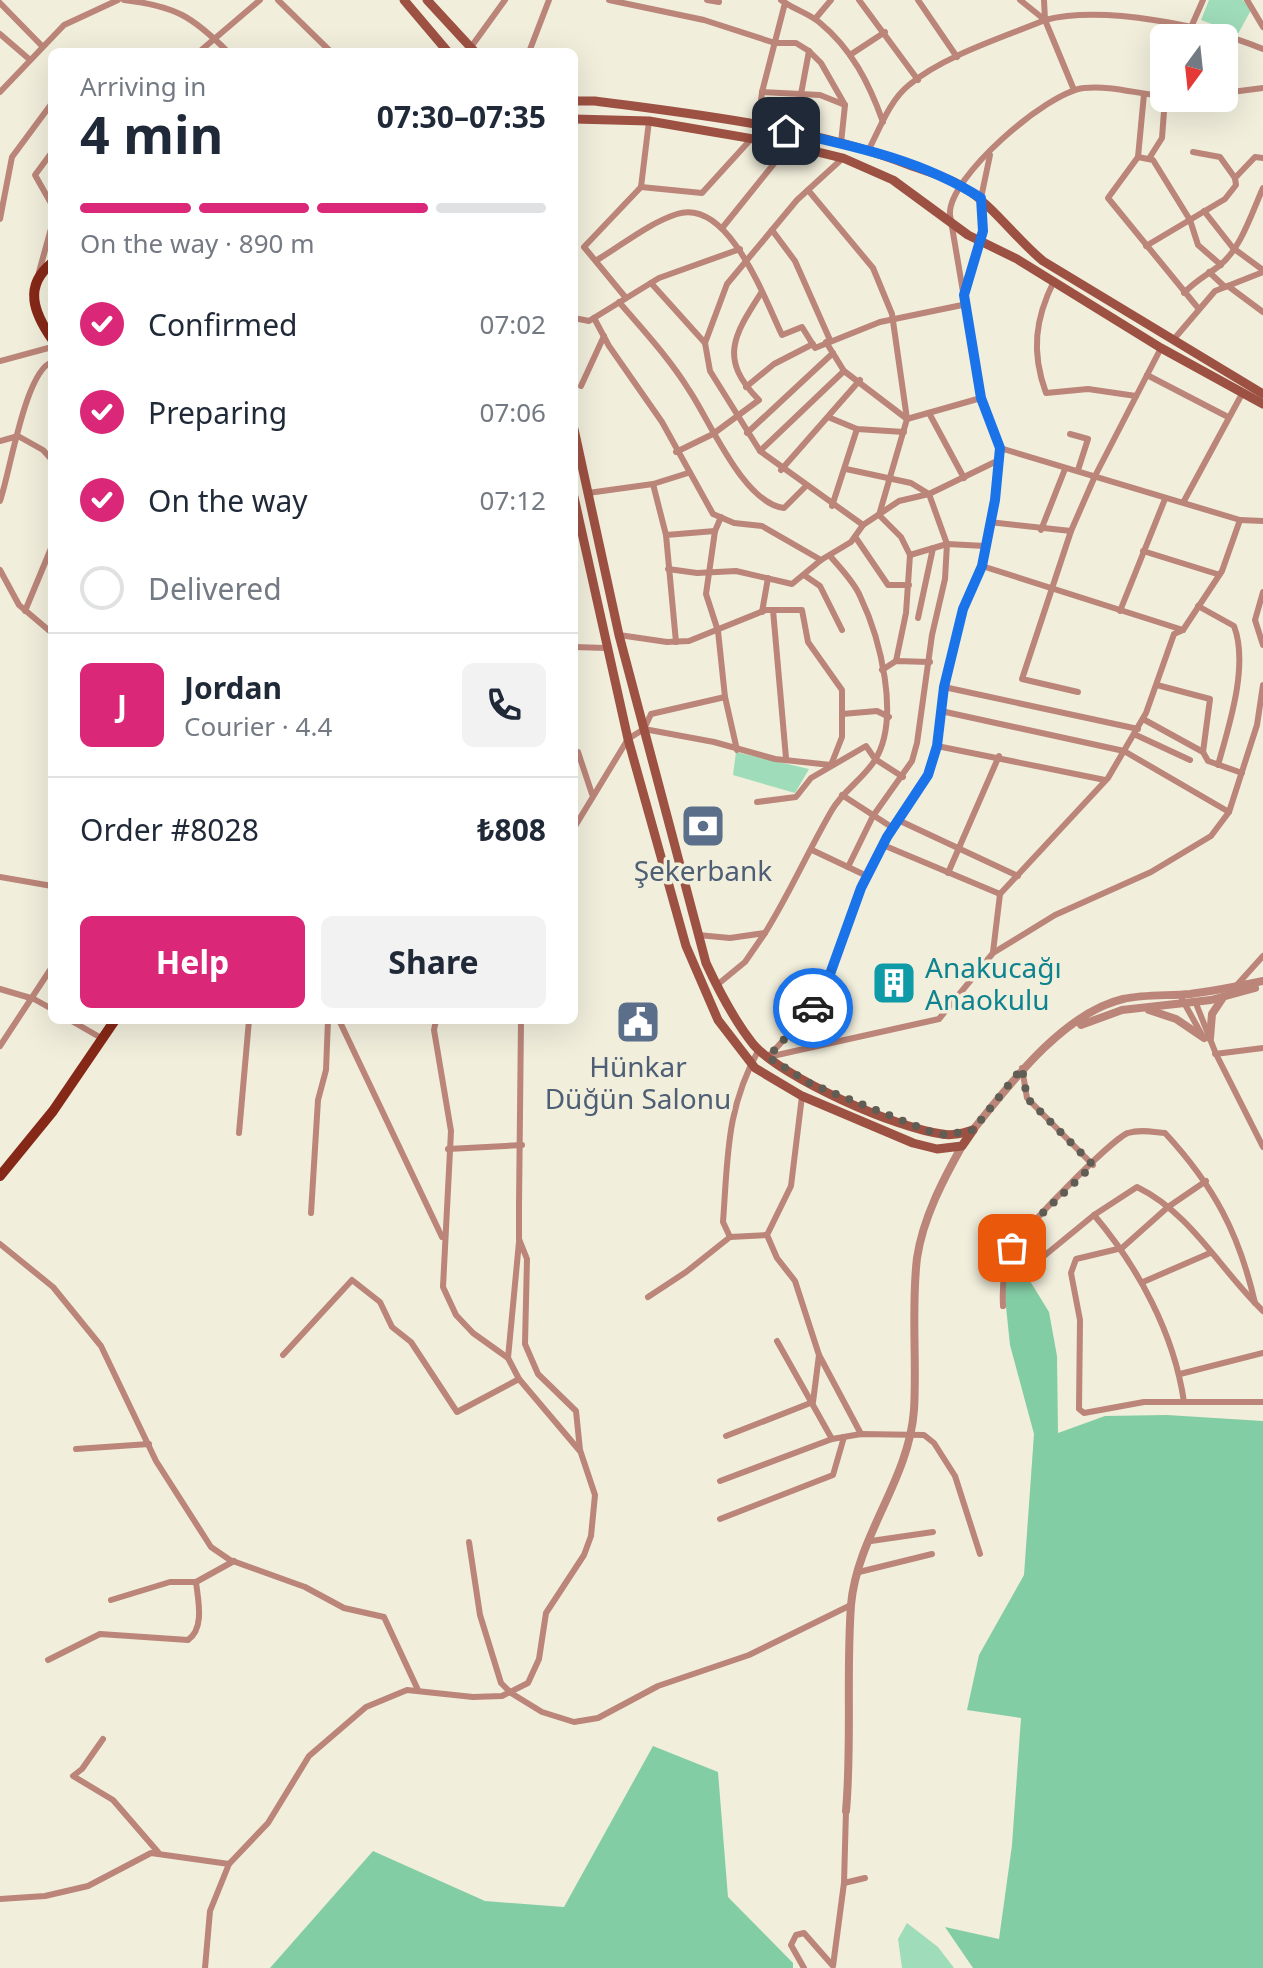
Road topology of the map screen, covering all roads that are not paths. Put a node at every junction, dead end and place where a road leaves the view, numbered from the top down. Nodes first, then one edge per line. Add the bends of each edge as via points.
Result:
1 (118, 0) edge
2 (124, 0) edge
3 (278, 0) edge
4 (404, 0) edge
5 (427, 0) edge
6 (505, 0) edge
7 (549, 0) edge
8 (609, 0) edge
9 (707, 0) edge
10 (831, 0) edge
11 (859, 0) edge
12 (918, 0) edge
13 (1020, 0) edge
14 (1044, 0) edge
15 (1203, 0) edge
16 (1247, 0) edge
17 (255, 1) edge
18 (719, 2) dead end
19 (783, 2) edge
20 (0, 3) edge
21 (815, 19) junction
22 (1045, 20) junction
23 (1181, 24) edge
24 (1192, 24) edge
25 (1263, 27) edge
26 (885, 32) junction
27 (0, 34) edge
28 (1238, 39) edge
29 (216, 40) junction
30 (775, 43) junction
31 (42, 46) junction
32 (202, 48) edge
33 (224, 48) edge
34 (327, 48) edge
35 (445, 48) edge
36 (472, 48) edge
37 (474, 48) edge
38 (531, 48) edge
39 (1263, 49) edge
40 (809, 51) junction
41 (850, 55) junction
42 (957, 57) junction
43 (29, 59) junction
44 (918, 80) junction
45 (1263, 88) edge
46 (1074, 90) junction
47 (1238, 91) edge
48 (0, 92) edge
49 (762, 92) junction
50 (801, 94) junction
51 (1144, 94) junction
52 (1150, 95) edge
53 (578, 101) edge
54 (845, 105) junction
55 (48, 108) edge
56 (1163, 112) edge
57 (578, 119) edge
58 (649, 121) junction
59 (883, 122) junction
60 (758, 125) junction
61 (752, 138) junction
62 (841, 143) junction
63 (789, 145) junction
64 (869, 149) junction
65 (991, 151) junction
66 (1193, 152) dead end
67 (48, 157) edge
68 (1138, 157) junction
69 (1150, 157) junction
70 (843, 158) junction
71 (1263, 158) edge
72 (1235, 178) junction
73 (959, 184) junction
74 (641, 187) junction
75 (1263, 188) edge
76 (808, 190) junction
77 (48, 198) edge
78 (981, 198) junction
79 (1204, 211) junction
80 (0, 219) edge
81 (1190, 220) junction
82 (952, 224) junction
83 (723, 227) junction
84 (772, 230) junction
85 (48, 239) edge
86 (981, 242) junction
87 (1146, 246) junction
88 (1233, 248) junction
89 (740, 249) junction
90 (597, 260) junction
91 (745, 261) junction
92 (1221, 265) junction
93 (48, 268) edge
94 (1263, 271) edge
95 (1209, 272) junction
96 (36, 281) junction
97 (1054, 281) junction
98 (651, 283) junction
99 (1227, 286) junction
100 (761, 293) junction
101 (1184, 293) junction
102 (964, 295) junction
103 (623, 300) junction
104 (967, 304) junction
105 (1198, 308) junction
106 (1263, 312) edge
107 (594, 318) junction
108 (578, 319) edge
109 (892, 319) junction
110 (48, 333) edge
111 (604, 336) junction
112 (1174, 339) junction
113 (828, 341) junction
114 (705, 343) junction
115 (813, 344) junction
116 (48, 348) edge
117 (1161, 348) junction
118 (833, 353) junction
119 (0, 361) edge
120 (48, 363) edge
121 (844, 371) junction
122 (1147, 375) junction
123 (860, 380) junction
124 (581, 386) dead end
125 (746, 387) junction
126 (1243, 392) junction
127 (1263, 394) edge
128 (1136, 396) junction
129 (981, 398) junction
130 (1263, 404) edge
131 (929, 413) junction
132 (738, 416) junction
133 (828, 417) junction
134 (1228, 417) junction
135 (907, 419) junction
136 (857, 429) junction
137 (904, 432) junction
138 (747, 433) junction
139 (713, 434) junction
140 (1070, 434) dead end
141 (18, 436) junction
142 (0, 441) edge
143 (578, 447) edge
144 (1000, 448) junction
145 (760, 451) junction
146 (676, 452) junction
147 (48, 456) edge
148 (999, 460) junction
149 (846, 469) junction
150 (1065, 469) junction
151 (781, 470) junction
152 (1078, 470) junction
153 (688, 473) junction
154 (1095, 476) junction
155 (890, 478) junction
156 (964, 478) junction
157 (653, 484) junction
158 (806, 486) junction
159 (588, 493) junction
160 (929, 494) junction
161 (1165, 499) junction
162 (0, 501) edge
163 (1184, 501) junction
164 (832, 506) junction
165 (879, 515) junction
166 (578, 516) edge
167 (721, 517) junction
168 (1240, 520) junction
169 (1263, 521) edge
170 (989, 522) junction
171 (863, 525) junction
172 (1041, 530) junction
173 (715, 531) junction
174 (1071, 531) junction
175 (666, 535) junction
176 (856, 538) junction
177 (947, 544) junction
178 (985, 546) junction
179 (933, 548) junction
180 (1143, 551) junction
181 (910, 555) junction
182 (48, 556) edge
183 (831, 557) junction
184 (821, 560) junction
185 (982, 566) junction
186 (668, 569) junction
187 (0, 570) edge
188 (709, 573) junction
189 (1217, 574) junction
190 (804, 575) junction
191 (768, 578) junction
192 (909, 585) junction
193 (1054, 589) junction
194 (1263, 592) edge
195 (1198, 606) junction
196 (773, 610) junction
197 (25, 611) junction
198 (1120, 611) junction
199 (762, 612) junction
200 (918, 618) dead end
201 (48, 630) edge
202 (842, 630) dead end
203 (1183, 630) junction
204 (718, 631) junction
205 (619, 635) junction
206 (676, 642) junction
207 (1263, 645) edge
208 (578, 647) edge
209 (606, 648) junction
210 (896, 661) junction
211 (930, 662) junction
212 (882, 670) junction
213 (1157, 685) junction
214 (1263, 685) edge
215 (944, 687) junction
216 (1078, 692) dead end
217 (725, 697) junction
218 (941, 711) junction
219 (842, 714) junction
220 (889, 717) junction
221 (1143, 719) junction
222 (1260, 726) edge
223 (644, 729) junction
224 (1137, 732) junction
225 (628, 739) junction
226 (937, 746) junction
227 (737, 750) junction
228 (1124, 751) junction
229 (578, 752) edge
230 (1203, 752) junction
231 (999, 756) junction
232 (786, 758) junction
233 (875, 759) junction
234 (1190, 760) dead end
235 (831, 765) junction
236 (1218, 765) junction
237 (1242, 773) junction
238 (903, 777) junction
239 (1105, 780) junction
240 (592, 794) junction
241 (842, 795) junction
242 (757, 802) dead end
243 (1229, 812) junction
244 (873, 816) junction
245 (578, 820) edge
246 (898, 820) junction
247 (893, 828) junction
248 (883, 845) junction
249 (961, 846) junction
250 (812, 850) junction
251 (848, 867) junction
252 (948, 873) junction
253 (867, 876) junction
254 (1018, 876) junction
255 (0, 877) edge
256 (48, 885) edge
257 (1000, 894) junction
258 (765, 933) junction
259 (698, 935) junction
260 (993, 953) junction
261 (1263, 956) edge
262 (48, 974) edge
263 (1263, 982) edge
264 (717, 985) junction
265 (1236, 986) junction
266 (0, 989) edge
267 (1224, 997) junction
268 (1194, 998) junction
269 (34, 999) junction
270 (1182, 999) junction
271 (48, 1007) edge
272 (1141, 1008) junction
273 (77, 1024) edge
274 (112, 1024) edge
275 (249, 1024) edge
276 (328, 1024) edge
277 (341, 1024) edge
278 (431, 1024) edge
279 (435, 1024) edge
280 (521, 1024) edge
281 (434, 1030) junction
282 (1066, 1031) junction
283 (1207, 1038) junction
284 (103, 1039) junction
285 (0, 1046) edge
286 (1263, 1048) edge
287 (759, 1049) junction
288 (1216, 1054) junction
289 (768, 1057) junction
290 (751, 1064) junction
291 (1022, 1068) junction
292 (802, 1096) junction
293 (973, 1130) junction
294 (239, 1133) dead end
295 (522, 1145) junction
296 (962, 1146) junction
297 (1263, 1147) edge
298 (448, 1149) junction
299 (1093, 1165) junction
300 (0, 1175) edge
301 (1206, 1181) junction
302 (1168, 1207) junction
303 (311, 1213) dead end
304 (1094, 1215) junction
305 (767, 1235) junction
306 (730, 1237) junction
307 (519, 1239) junction
308 (443, 1241) junction
309 (0, 1244) edge
310 (1122, 1248) junction
311 (1210, 1253) junction
312 (1044, 1256) dead end
313 (1143, 1282) junction
314 (648, 1297) dead end
315 (1255, 1303) junction
316 (1003, 1306) dead end
317 (1263, 1311) edge
318 (777, 1341) dead end
319 (1263, 1353) edge
320 (283, 1355) dead end
321 (819, 1355) junction
322 (508, 1358) junction
323 (1180, 1374) junction
324 (519, 1379) junction
325 (813, 1402) junction
326 (1184, 1402) junction
327 (1263, 1402) edge
328 (861, 1434) junction
329 (726, 1436) dead end
330 (909, 1436) junction
331 (844, 1437) junction
332 (832, 1439) junction
333 (149, 1444) junction
334 (76, 1449) dead end
335 (580, 1450) junction
336 (720, 1481) dead end
337 (720, 1519) dead end
338 (933, 1532) dead end
339 (871, 1541) junction
340 (469, 1542) dead end
341 (932, 1554) dead end
342 (980, 1554) dead end
343 (234, 1561) junction
344 (859, 1572) junction
345 (196, 1582) junction
346 (111, 1600) dead end
347 (851, 1605) junction
348 (48, 1660) dead end
349 (418, 1690) junction
350 (511, 1693) junction
351 (103, 1739) dead end
352 (846, 1811) joint
353 (158, 1852) junction
354 (229, 1864) junction
355 (865, 1878) dead end
356 (844, 1883) junction
357 (0, 1899) edge
358 (834, 1967) edge
359 (205, 1968) edge
360 (804, 1968) edge

1 - 31 street via 64,25
2 - 29 street via 183,12
3 - 34 street
4 - 35 main road
5 - 36 main road
6 - 37 street
7 - 38 street
8 - 30 street via 704,20
9 - 18 street
10 - 21 street
11 - 26 street
12 - 42 street
13 - 22 street
14 - 22 street
15 - 24 street
16 - 25 street
17 - 29 street
19 - 21 street
19 - 30 street
20 - 31 street
21 - 41 street
22 - 23 street via 1059,16
22 - 42 street
22 - 46 street
26 - 41 street
26 - 44 street
27 - 43 street
28 - 39 street
29 - 32 street
29 - 33 street
30 - 40 street via 796,43
30 - 49 street
31 - 43 street
40 - 50 street
40 - 54 street
41 - 59 street via 871,88
42 - 44 street
43 - 48 street
44 - 59 street
45 - 47 street
46 - 51 street
46 - 65 street
49 - 50 street
49 - 60 street
50 - 54 street
51 - 52 street
51 - 68 street
53 - 60 main road
54 - 62 street
55 - 80 street via 12,157
56 - 69 street via 1162,138
57 - 58 main road
58 - 61 main road
58 - 74 street
59 - 64 street
60 - 62 main road
61 - 63 main road
61 - 74 street via 702,193
62 - 64 main road
63 - 70 main road
63 - 83 street
64 - 73 main road
65 - 73 street
65 - 78 street
66 - 72 street via 1220,157
67 - 77 street via 35,175
68 - 69 street
68 - 87 street via 1108,198
69 - 81 street
70 - 76 street
70 - 82 main road via 893,180
71 - 72 street via 1255,157
72 - 79 street via 1225,199
73 - 78 main road
73 - 82 street via 949,207
74 - 90 street via 584,247
75 - 88 street
76 - 84 street
76 - 109 street via 873,268
78 - 86 street
78 - 112 main road via 1043,261
79 - 81 street
79 - 88 street
81 - 87 street
81 - 92 street via 1198,245
82 - 86 main road
82 - 102 street
83 - 89 street
83 - 90 street via 689,213 678,214
84 - 91 street
84 - 113 street via 795,261
85 - 96 street
86 - 97 main road
86 - 102 street
87 - 101 street
88 - 92 street
88 - 94 street
89 - 91 street
89 - 98 street
90 - 103 street
91 - 100 street
91 - 114 street via 727,284
92 - 95 street
93 - 96 main road
94 - 99 street
95 - 99 street
95 - 101 street
96 - 110 main road via 36,316
97 - 117 main road
97 - 128 street via 1039,311 1037,367 1046,393 1088,389
98 - 103 street
98 - 114 street
99 - 105 street
99 - 106 street
100 - 115 street via 782,335 802,327
100 - 125 street via 734,336 733,353
101 - 105 street
102 - 104 street
103 - 107 street
103 - 139 street via 691,392
104 - 109 street
104 - 129 street
105 - 112 street
107 - 108 street
107 - 111 street
109 - 113 street
109 - 135 street
111 - 124 street
111 - 146 street
112 - 127 main road
113 - 115 street via 815,348
113 - 118 street
114 - 132 street via 710,371
115 - 125 street via 774,364
116 - 119 street
117 - 122 street
117 - 126 main road
118 - 121 street
118 - 138 street
120 - 141 street via 33,384
121 - 123 street
121 - 145 street
122 - 128 street
122 - 134 street
123 - 133 street
123 - 135 street
125 - 132 street via 759,400
126 - 130 main road
126 - 134 street
128 - 154 street
129 - 131 street
129 - 144 street
131 - 135 street
131 - 156 street
132 - 138 street
132 - 139 street
133 - 136 street
133 - 151 street
134 - 163 street
135 - 137 street
136 - 137 street
136 - 149 street
137 - 155 street
138 - 145 street
139 - 146 street
139 - 158 street via 728,461 775,507 784,508
140 - 152 street via 1088,439
141 - 142 street
141 - 147 street
141 - 162 street
143 - 159 main road
144 - 148 street
144 - 150 street
145 - 151 street
146 - 153 street
148 - 156 street
148 - 170 street
149 - 155 street
149 - 164 street
150 - 152 street
150 - 172 street
151 - 158 street
152 - 154 street
153 - 157 street
153 - 167 street via 713,514
154 - 161 street
154 - 174 street
155 - 160 street
155 - 165 street
156 - 160 street
157 - 159 street
157 - 175 street
158 - 164 street
159 - 205 main road
160 - 165 street via 899,501
160 - 177 street
161 - 163 street
161 - 180 street
163 - 168 street
164 - 171 street
165 - 171 street
165 - 181 street
166 - 209 main road
167 - 173 street
167 - 184 street via 762,526
168 - 169 street
168 - 189 street
170 - 172 street
170 - 178 street
171 - 176 street
172 - 174 street
173 - 175 street
173 - 188 street
174 - 193 street
175 - 186 street
176 - 183 street
176 - 192 street via 888,585
177 - 178 street
177 - 179 street
177 - 211 street
178 - 185 street
179 - 181 street
179 - 200 street
180 - 189 street
180 - 198 street
181 - 192 street
182 - 197 street
183 - 184 street
183 - 212 street via 860,593
184 - 190 street
185 - 193 street
185 - 215 street via 963,609
186 - 188 street
186 - 206 street
187 - 197 street
188 - 191 street via 736,571
188 - 204 street via 706,594
189 - 195 street
190 - 191 street via 792,584
190 - 202 street via 820,586
191 - 199 street
192 - 210 street
193 - 198 street
193 - 216 street via 1022,679
194 - 207 street via 1255,620
195 - 203 street
195 - 236 street via 1234,626 1238,637 1236,695
196 - 199 street
196 - 219 street via 802,610 808,642 842,690
196 - 232 street
197 - 201 street
198 - 203 street
199 - 204 street
203 - 213 street via 1174,634
204 - 206 street
204 - 217 street
205 - 206 street
205 - 223 main road
208 - 209 street
209 - 225 main road
210 - 211 street
210 - 212 street
211 - 238 street via 917,743
212 - 220 street
213 - 221 street
213 - 230 street via 1210,699
214 - 222 street
215 - 218 street
215 - 224 street
217 - 223 street via 651,714
217 - 227 street
218 - 226 street
218 - 228 street
219 - 220 street via 877,711
219 - 235 street via 842,737
220 - 233 street
221 - 224 street
221 - 230 street
222 - 237 street
223 - 225 street
223 - 227 street
223 - 259 main road
224 - 228 street
224 - 234 street
225 - 240 street
225 - 290 main road via 701,988 733,1044
226 - 231 street
226 - 246 street via 928,775
227 - 232 street
228 - 239 street
228 - 243 street
229 - 240 street
230 - 236 street
231 - 239 street
231 - 249 street
232 - 235 street
233 - 235 street via 866,746
233 - 238 street
233 - 241 street
235 - 242 street via 796,797
236 - 237 street
237 - 243 street
238 - 244 street
239 - 254 street
240 - 245 street
241 - 244 street
241 - 250 street
243 - 260 street via 1211,836 1151,872 1055,915
244 - 247 street
244 - 251 street
246 - 247 street
246 - 249 street
247 - 248 street
248 - 252 street
248 - 253 street
249 - 252 street
249 - 254 street
250 - 251 street
250 - 258 street
251 - 253 street
252 - 257 street
253 - 289 street via 821,999
254 - 257 street
255 - 256 street
257 - 260 street
258 - 259 street
258 - 264 street via 745,962
259 - 264 main road
260 - 289 street via 939,1019
261 - 265 street
262 - 269 street
263 - 265 street
263 - 267 street
264 - 287 main road
265 - 268 street
266 - 269 street
267 - 268 street
267 - 283 street via 1212,1014
268 - 270 street
268 - 283 street
269 - 271 street
269 - 285 street
270 - 272 street
270 - 282 street via 1123,999
270 - 283 street
272 - 282 street
272 - 283 street via 1176,1019
273 - 284 street
274 - 284 main road
275 - 294 street
276 - 303 street
277 - 308 street
278 - 281 street
279 - 281 street
280 - 295 street
281 - 298 street via 451,1131
282 - 291 street
283 - 288 street
284 - 300 main road
286 - 288 street
287 - 289 main road
287 - 290 street
288 - 297 street
289 - 293 main road via 811,1084 903,1123 946,1135
290 - 292 main road
290 - 306 street via 731,1116 723,1222
291 - 293 street
291 - 299 street via 1027,1098
292 - 296 main road via 913,1143 937,1149
292 - 305 street via 791,1186
293 - 296 main road
295 - 298 street
295 - 307 street
296 - 330 street via 934,1201 917,1258
298 - 308 street
299 - 301 street via 1115,1139 1128,1133 1165,1133
299 - 316 street via 1012,1248 1005,1266
301 - 302 street
301 - 315 street via 1246,1265
302 - 304 street via 1137,1187
302 - 310 street
302 - 311 street
304 - 310 street
304 - 312 street
305 - 306 street
305 - 321 street via 795,1281
306 - 314 street
307 - 322 street
307 - 335 street via 527,1259 525,1344 538,1374 576,1411
308 - 322 street via 446,1301 473,1333
309 - 333 street via 53,1287 101,1346
310 - 313 street
310 - 326 street via 1076,1259 1071,1273 1080,1320 1079,1409 1084,1413 1120,1404
311 - 313 street
311 - 315 street
313 - 323 street
315 - 317 street
318 - 325 street
319 - 323 street
320 - 324 street via 352,1280 380,1302 392,1327 411,1342 457,1412
321 - 325 street
321 - 328 street
322 - 324 street
323 - 326 street
324 - 335 street
325 - 329 street
325 - 332 street
326 - 327 street
328 - 330 street
328 - 331 street
330 - 339 street via 897,1483
330 - 342 street via 924,1435 934,1443 955,1476
331 - 332 street
331 - 337 street via 833,1475
332 - 336 street
333 - 334 street
333 - 343 street via 201,1535
335 - 350 street via 595,1495 591,1536 546,1613 535,1672
338 - 339 street
339 - 344 street
340 - 350 street via 487,1640 501,1683
341 - 344 street
343 - 345 street
343 - 349 street via 344,1608 384,1617
344 - 347 street
345 - 346 street via 170,1582
345 - 348 street via 199,1613 188,1640 100,1634
347 - 350 street via 749,1655 658,1686 598,1718 574,1722 542,1712
347 - 352 street
349 - 350 street via 473,1697
349 - 354 street via 366,1707 321,1743 268,1823
351 - 353 street via 73,1776 113,1800
352 - 356 street
353 - 354 street
353 - 357 street via 88,1886
354 - 359 street via 210,1911
355 - 356 street
356 - 358 street
358 - 360 street via 804,1933 791,1945

